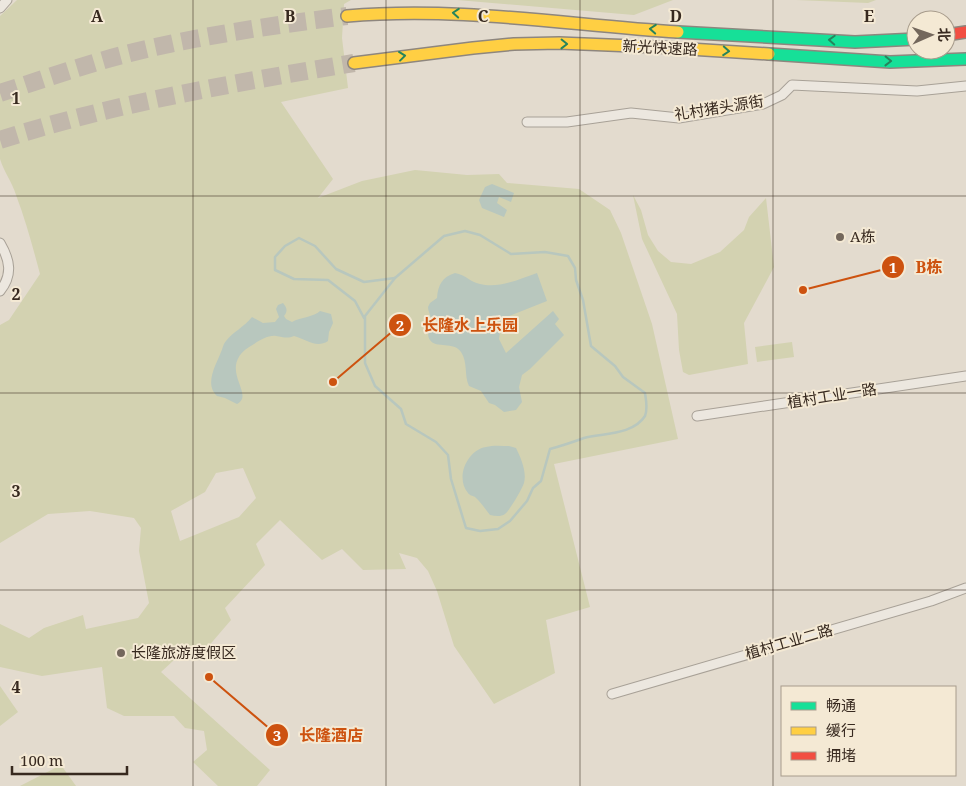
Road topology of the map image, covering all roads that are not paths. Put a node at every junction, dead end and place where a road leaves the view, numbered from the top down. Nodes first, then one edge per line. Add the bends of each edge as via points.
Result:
1 (6, 0) edge
2 (0, 8) edge
3 (347, 16) tunnel mouth
4 (906, 39) edge
5 (966, 59) edge
6 (354, 63) tunnel mouth
7 (966, 86) edge
8 (527, 122) dead end
9 (0, 243) edge
10 (0, 291) edge
11 (966, 376) edge
12 (697, 416) dead end
13 (966, 588) edge
14 (612, 694) dead end

1 - 2 street
4 -> 3 highway, 新光快速路 via 835,41 456,13
6 -> 5 highway, 新光快速路 via 472,48 560,43 890,62
7 - 8 street, 礼村猪头源街 via 917,91 792,85 782,95 763,104 679,118 631,113 568,122
9 - 10 street via 9,263 7,279
11 - 12 street, 植村工业一路
13 - 14 street, 植村工业二路

